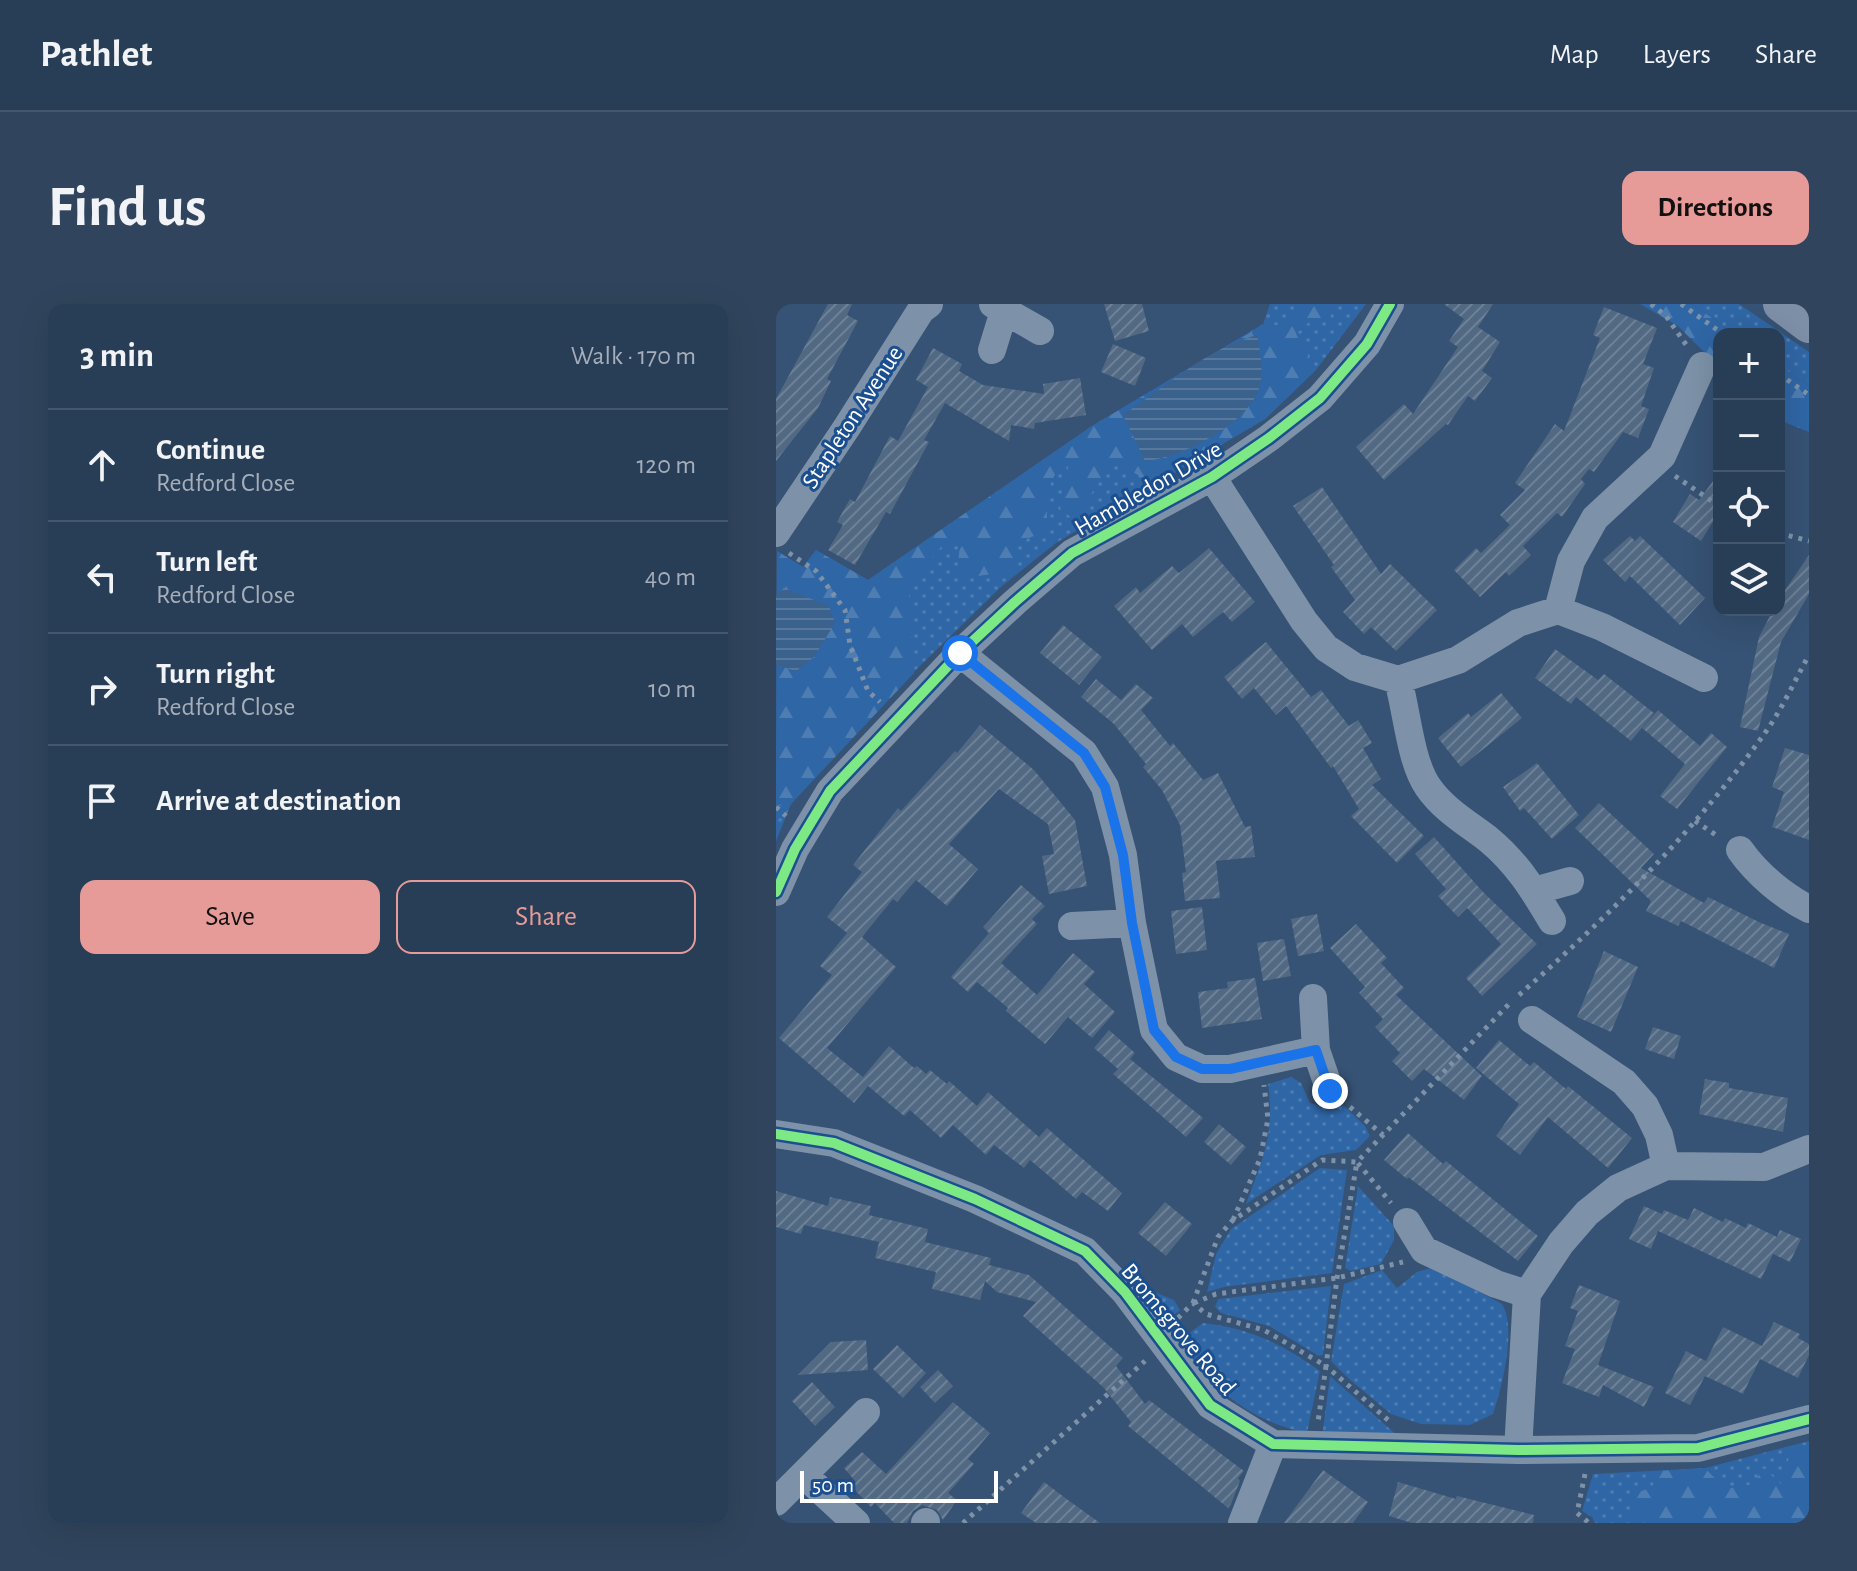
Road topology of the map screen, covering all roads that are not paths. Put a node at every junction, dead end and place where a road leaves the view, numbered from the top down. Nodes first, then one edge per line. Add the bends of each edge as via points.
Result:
1 (929, 304) edge
2 (1390, 304) edge
3 (999, 307) edge
4 (1040, 331) dead end
5 (992, 350) dead end
6 (1702, 366) road end
7 (1212, 477) junction
8 (781, 542) edge
9 (1558, 610) junction
10 (960, 653) junction
11 (1704, 678) dead end
12 (1398, 680) junction
13 (1740, 850) dead end
14 (1570, 881) dead end
15 (1534, 891) junction
16 (776, 892) edge
17 (1809, 909) edge
18 (1552, 921) dead end
19 (1132, 923) junction
20 (1072, 926) dead end
21 (1313, 998) dead end
22 (1532, 1020) dead end
23 (1316, 1050) junction
24 (1330, 1091) road end
25 (776, 1134) edge
26 (1809, 1149) edge
27 (1666, 1166) junction
28 (1407, 1222) road end
29 (1527, 1294) junction
30 (866, 1412) dead end
31 (1809, 1419) edge
32 (1273, 1444) junction
33 (1518, 1450) junction
34 (804, 1475) junction
35 (776, 1502) edge
36 (856, 1523) edge
37 (1242, 1523) edge

1 - 8 street, Stapleton Avenue
2 - 7 street, Hambledon Drive via 1367,344 1320,398
3 - 4 street
3 - 5 street
6 - 9 street via 1662,456 1595,518 1571,561
7 - 10 street, Hambledon Drive via 1072,553
7 - 12 street via 1326,648 1355,667
9 - 11 street
9 - 12 street via 1518,623 1458,660
10 - 16 street, Hambledon Drive via 830,791
10 - 19 street via 1084,753 1105,787 1123,855
12 - 15 street via 1426,786 1490,841
13 - 17 street via 1792,900
14 - 15 street
15 - 18 street
19 - 20 street
19 - 23 street via 1154,1030 1176,1057 1202,1069 1230,1069
21 - 23 street
22 - 27 street via 1624,1082 1645,1106
23 - 24 street
25 - 32 street, Bromsgrove Road via 834,1143 975,1199 1085,1251 1125,1292 1210,1405
26 - 27 street via 1764,1167
27 - 29 street via 1618,1188 1587,1213
28 - 29 street via 1424,1250
29 - 33 street
30 - 34 street
31 - 33 street, Bromsgrove Road via 1698,1448
32 - 33 street, Bromsgrove Road
32 - 37 street
34 - 35 street
34 - 36 street

